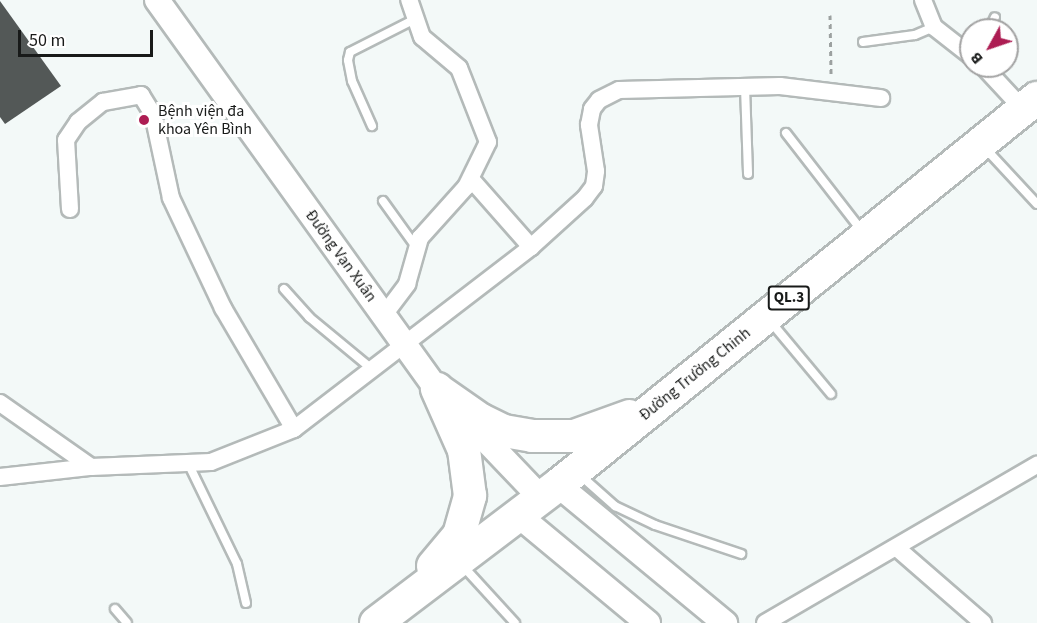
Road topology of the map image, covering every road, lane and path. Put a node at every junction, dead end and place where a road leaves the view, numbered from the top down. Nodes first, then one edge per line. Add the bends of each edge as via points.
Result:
1 (157, 0) edge
2 (409, 0) edge
3 (923, 0) edge
4 (830, 15) dead end
5 (415, 19) junction
6 (934, 27) junction
7 (863, 42) dead end
8 (959, 47) edge
9 (998, 78) edge
10 (745, 86) junction
11 (831, 92) junction
12 (881, 98) dead end
13 (1030, 104) edge
14 (372, 126) dead end
15 (786, 133) dead end
16 (980, 143) junction
17 (748, 174) dead end
18 (471, 179) junction
19 (383, 201) dead end
20 (1037, 204) edge
21 (70, 210) dead end
22 (866, 236) junction
23 (416, 247) junction
24 (531, 247) junction
25 (284, 288) dead end
26 (384, 315) junction
27 (766, 316) junction
28 (405, 346) junction
29 (373, 371) junction
30 (437, 389) junction
31 (831, 394) dead end
32 (0, 403) edge
33 (656, 406) junction
34 (294, 429) junction
35 (188, 463) junction
36 (1037, 465) edge
37 (91, 467) junction
38 (0, 477) edge
39 (548, 492) junction
40 (897, 549) junction
41 (741, 554) dead end
42 (459, 562) junction
43 (246, 603) dead end
44 (115, 609) dead end
45 (382, 619) edge
46 (127, 623) edge
47 (515, 623) edge
48 (648, 623) edge
49 (725, 623) edge
50 (765, 623) edge
51 (983, 623) edge

1 - 26 main road, Đường Vạn Xuân
2 - 5 street
3 - 6 street
4 - 11 path
5 - 14 lane via 350,52 352,81
5 - 18 street via 431,47 459,68 482,122 488,141
6 - 7 lane
6 - 8 street
9 - 13 street
10 - 11 street
10 - 17 lane
10 - 24 street via 619,90 599,100 588,125 596,162 594,186
11 - 12 street
13 - 16 highway, Đường Trường Chinh / QL.3
15 - 22 lane
16 - 20 lane
16 - 22 highway, Đường Trường Chinh / QL.3
18 - 23 street
18 - 24 street
19 - 23 lane
21 - 34 street via 66,140 78,122 104,102 141,95 153,114 171,198 223,308
22 - 27 highway, Đường Trường Chinh / QL.3
23 - 26 street via 407,284
24 - 28 street
25 - 29 lane via 309,317
26 - 28 main road, Đường Vạn Xuân
27 - 31 lane
27 - 33 highway, Đường Trường Chinh / QL.3
28 - 29 street
28 - 30 main road, Đường Vạn Xuân
29 - 34 street
30 - 33 highway via 481,420 504,431 532,436 574,436
30 - 39 main road, Đường Vạn Xuân
30 - 45 highway via 464,450 470,476 468,512 459,535 445,554
32 - 37 street
33 - 39 highway, Đường Trường Chinh / QL.3
34 - 35 street via 211,462
35 - 37 street
35 - 43 lane via 237,564
36 - 40 street
37 - 38 street
39 - 41 lane via 615,506 655,525
39 - 42 highway, Đường Trường Chinh / QL.3
39 - 48 main road, Đường Vạn Xuân
39 - 49 main road, Đường Vạn Xuân
40 - 50 street
40 - 51 street
42 - 45 highway, Đường Trường Chinh / QL.3
42 - 47 lane
44 - 46 lane

